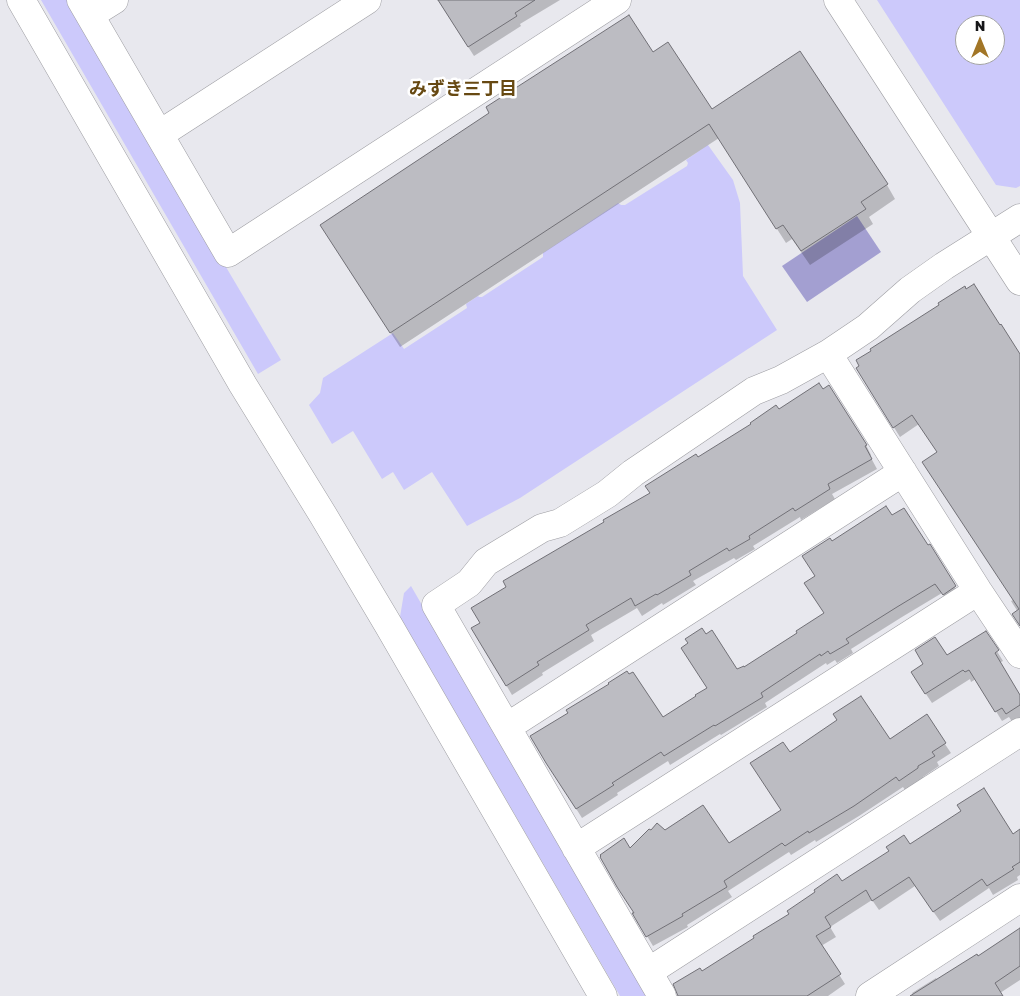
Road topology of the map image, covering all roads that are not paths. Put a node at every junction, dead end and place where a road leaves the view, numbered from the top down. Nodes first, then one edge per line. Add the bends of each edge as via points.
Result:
1 (21, 0) edge
2 (114, 0) edge
3 (367, 0) edge
4 (617, 0) edge
5 (838, 0) edge
6 (86, 8) edge
7 (160, 134) junction
8 (1020, 218) edge
9 (990, 236) junction
10 (1020, 281) edge
11 (828, 354) junction
12 (903, 472) junction
13 (978, 591) junction
14 (1020, 654) edge
15 (507, 727) junction
16 (1020, 732) edge
17 (576, 848) junction
18 (1020, 898) edge
19 (648, 972) junction
20 (603, 996) edge
21 (662, 996) edge
22 (870, 996) edge

1 - 20 street via 242,385 384,617
2 - 6 street
3 - 7 street
4 - 7 street via 228,253
5 - 9 street
6 - 7 street
8 - 9 street
9 - 10 street
9 - 11 street via 910,290 868,327
11 - 12 street
11 - 15 street via 754,391 560,524 542,528 486,562 469,583 436,605
12 - 13 street
12 - 15 street
13 - 14 street
13 - 17 street
15 - 17 street
16 - 19 street
17 - 19 street
18 - 22 street
19 - 21 street

